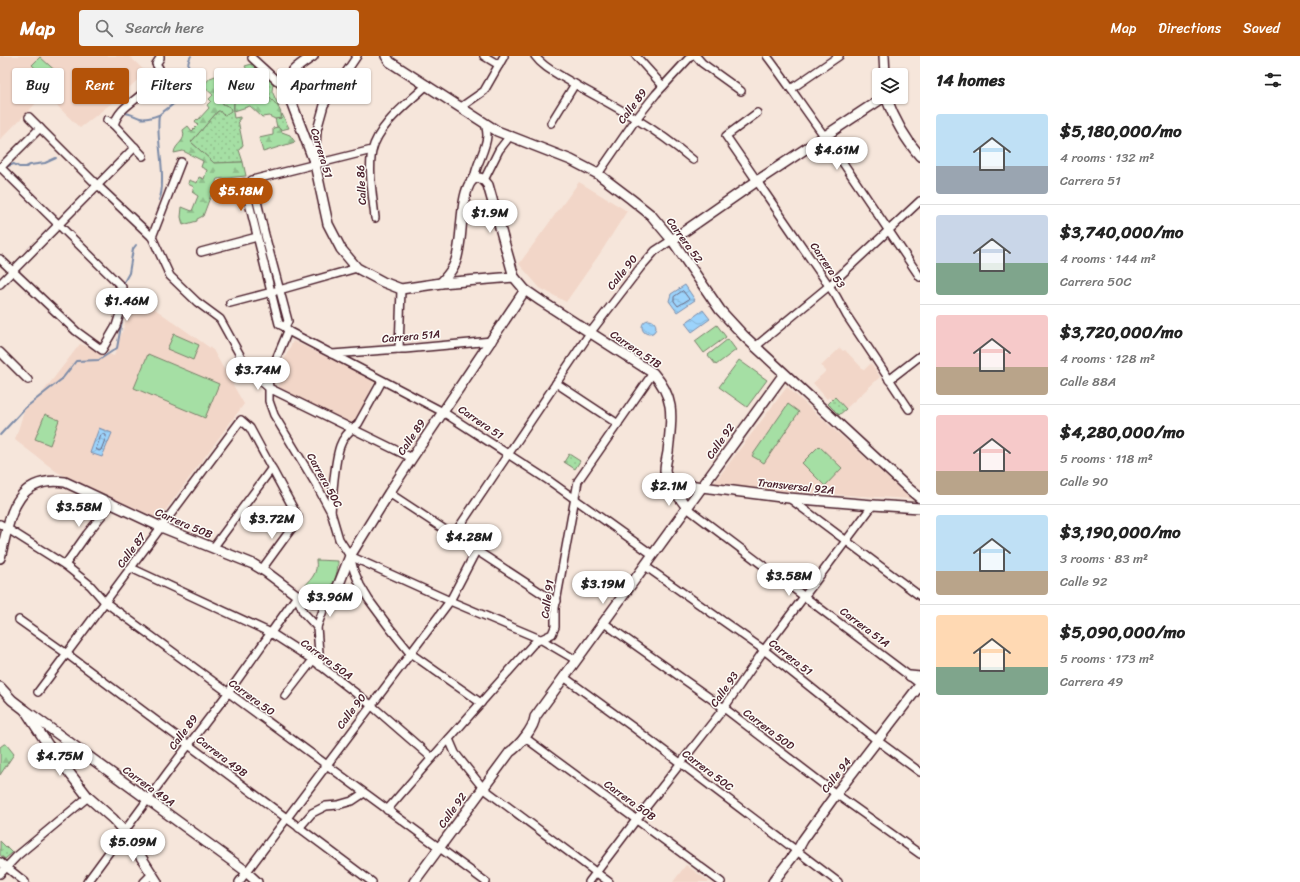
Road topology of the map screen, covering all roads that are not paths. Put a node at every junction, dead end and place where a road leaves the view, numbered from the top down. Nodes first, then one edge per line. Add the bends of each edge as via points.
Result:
1 (160, 56) edge
2 (313, 56) edge
3 (357, 56) edge
4 (386, 56) edge
5 (484, 56) edge
6 (504, 56) edge
7 (536, 56) edge
8 (636, 56) edge
9 (691, 56) edge
10 (696, 56) edge
11 (767, 56) edge
12 (839, 56) edge
13 (884, 56) edge
14 (252, 58) dead end
15 (498, 65) junction
16 (297, 68) edge
17 (885, 68) edge
18 (277, 80) edge
19 (575, 84) junction
20 (427, 85) junction
21 (663, 86) junction
22 (791, 89) junction
23 (741, 91) dead end
24 (292, 104) edge
25 (874, 104) edge
26 (888, 104) edge
27 (461, 107) junction
28 (757, 113) dead end
29 (29, 117) dead end
30 (636, 119) junction
31 (107, 120) dead end
32 (485, 123) junction
33 (551, 123) dead end
34 (114, 125) junction
35 (40, 128) junction
36 (510, 136) junction
37 (825, 137) junction
38 (135, 147) junction
39 (372, 150) junction
40 (143, 156) dead end
41 (920, 156) edge
42 (693, 160) dead end
43 (181, 162) dead end
44 (315, 164) junction
45 (0, 167) edge
46 (598, 174) junction
47 (474, 179) junction
48 (484, 180) junction
49 (757, 181) junction
50 (244, 183) dead end
51 (97, 185) junction
52 (920, 201) edge
53 (375, 218) dead end
54 (59, 224) junction
55 (889, 231) junction
56 (152, 237) junction
57 (258, 237) junction
58 (672, 240) junction
59 (201, 252) dead end
60 (0, 259) edge
61 (357, 268) junction
62 (13, 271) junction
63 (514, 277) junction
64 (920, 277) edge
65 (441, 283) junction
66 (0, 284) edge
67 (828, 286) junction
68 (401, 289) junction
69 (280, 290) junction
70 (525, 290) junction
71 (272, 292) junction
72 (230, 303) dead end
73 (287, 329) junction
74 (590, 333) junction
75 (492, 341) junction
76 (755, 347) junction
77 (399, 349) junction
78 (0, 352) edge
79 (332, 354) junction
80 (920, 356) edge
81 (653, 373) junction
82 (784, 374) junction
83 (28, 380) dead end
84 (889, 380) junction
85 (382, 381) junction
86 (556, 383) junction
87 (269, 388) junction
88 (908, 409) dead end
89 (443, 412) junction
90 (618, 424) junction
91 (351, 429) junction
92 (508, 454) junction
93 (412, 458) junction
94 (272, 468) junction
95 (669, 482) junction
96 (702, 487) junction
97 (389, 493) junction
98 (678, 494) junction
99 (788, 498) junction
100 (920, 498) edge
101 (576, 499) junction
102 (111, 504) junction
103 (873, 505) junction
104 (687, 508) junction
105 (918, 509) edge
106 (331, 512) junction
107 (678, 520) junction
108 (4, 526) edge
109 (161, 527) junction
110 (453, 536) junction
111 (846, 541) junction
112 (213, 548) junction
113 (476, 551) junction
114 (653, 555) junction
115 (350, 556) junction
116 (0, 558) edge
117 (65, 565) junction
118 (645, 566) junction
119 (131, 568) junction
120 (262, 569) junction
121 (297, 596) junction
122 (804, 596) junction
123 (920, 596) edge
124 (450, 601) junction
125 (557, 601) junction
126 (105, 602) junction
127 (326, 602) junction
128 (19, 620) dead end
129 (604, 623) junction
130 (317, 626) junction
131 (271, 633) junction
132 (540, 638) junction
133 (764, 650) junction
134 (410, 653) junction
135 (67, 654) junction
136 (312, 660) junction
137 (576, 660) junction
138 (320, 666) junction
139 (910, 676) junction
140 (564, 677) junction
141 (920, 677) edge
142 (920, 684) edge
143 (0, 687) edge
144 (38, 692) dead end
145 (228, 693) junction
146 (285, 696) dead end
147 (481, 703) junction
148 (371, 705) junction
149 (724, 708) junction
150 (25, 710) junction
151 (535, 717) junction
152 (524, 737) junction
153 (449, 739) junction
154 (878, 741) junction
155 (70, 744) junction
156 (189, 745) junction
157 (510, 752) junction
158 (55, 755) junction
159 (432, 758) junction
160 (326, 764) junction
161 (681, 764) junction
162 (920, 772) edge
163 (483, 788) junction
164 (364, 793) junction
165 (836, 794) junction
166 (88, 796) junction
167 (148, 800) junction
168 (388, 810) junction
169 (287, 818) junction
170 (636, 820) junction
171 (300, 828) junction
172 (124, 832) junction
173 (439, 848) junction
174 (798, 851) junction
175 (920, 854) edge
176 (0, 862) edge
177 (7, 868) junction
178 (246, 872) junction
179 (596, 873) junction
180 (0, 874) edge
181 (152, 874) junction
182 (25, 882) edge
183 (87, 882) edge
184 (144, 882) edge
185 (157, 882) edge
186 (238, 882) edge
187 (257, 882) edge
188 (372, 882) edge
189 (414, 882) edge
190 (486, 882) edge
191 (589, 882) edge
192 (609, 882) edge
193 (721, 882) edge
194 (773, 882) edge
195 (838, 882) edge

1 - 34 street via 156,64 159,68 150,85 124,108
2 - 16 street
3 - 44 street via 324,105 317,130
4 - 20 street, Carrera 52 via 390,62
5 - 15 street
6 - 15 street
7 - 19 street via 549,69
8 - 21 street
9 - 21 street, Calle 89
10 - 23 street
11 - 22 street
12 - 22 street
13 - 17 street
14 - 18 street
15 - 27 street via 484,91
19 - 30 street
19 - 33 street
20 - 27 street, Carrera 52
20 - 39 street, Calle 86 via 391,120 380,133
21 - 30 street, Calle 89
22 - 37 street
24 - 44 street, Carrera 51
25 - 37 street, Calle 90
26 - 41 street via 901,132
27 - 32 street, Carrera 52
28 - 49 street, Carrera 53 via 726,136
29 - 35 street
30 - 42 street
30 - 46 street, Calle 89
31 - 34 street
32 - 36 street, Carrera 52
32 - 47 street via 486,141
34 - 38 street
35 - 45 street
35 - 51 street
36 - 46 street, Carrera 52 via 571,160
36 - 48 street via 499,150
37 - 49 street, Calle 90
37 - 55 street
38 - 40 street
38 - 51 street
39 - 44 street, Calle 86
39 - 53 street, Calle 86
43 - 56 street
44 - 61 street, Carrera 51 via 328,224 341,249
44 - 69 street, Calle 86 via 252,180
45 - 54 street
46 - 58 street, Carrera 52 via 651,215
47 - 48 street
47 - 65 street via 466,191 455,263
48 - 63 street via 488,185
49 - 58 street, Calle 90
49 - 67 street, Carrera 53
50 - 57 street
51 - 54 street
51 - 56 street
52 - 55 street
54 - 62 street
54 - 62 street via 122,287 122,307 116,326 102,350 76,331
55 - 64 street
55 - 67 street
56 - 87 street via 170,276 197,302 220,319 241,357 255,376
57 - 59 street
57 - 71 street
58 - 74 street, Calle 90 via 655,251 640,268
58 - 76 street, Carrera 52 via 720,310
60 - 62 street
61 - 68 street, Carrera 51
61 - 69 street
62 - 66 street
63 - 65 street
63 - 70 street, Carrera 51B
65 - 68 street
67 - 76 street
67 - 84 street, Carrera 53
68 - 77 street
69 - 71 street
69 - 73 street via 288,321
70 - 74 street, Carrera 51B
70 - 75 street, Calle 89
71 - 72 street
71 - 73 street via 280,324
73 - 79 street, Carrera 51
73 - 87 street via 268,378
74 - 81 street, Carrera 51B
74 - 86 street, Calle 90
75 - 77 street, Carrera 51A
75 - 89 street, Calle 89
76 - 82 street, Carrera 52
77 - 79 street, Carrera 51A
78 - 83 street
79 - 85 street, Carrera 51
80 - 84 street
81 - 90 street, Calle 91
81 - 95 street, Carrera 51B via 667,392 671,408 665,470
82 - 96 street, Calle 92
82 - 100 street, Carrera 52
84 - 88 street, Carrera 53
85 - 89 street, Carrera 51
85 - 91 street via 358,424
86 - 90 street
86 - 92 street, Calle 90
87 - 91 street
87 - 106 street, Carrera 50C via 269,401 274,415
89 - 92 street, Carrera 51
89 - 93 street, Calle 89
90 - 101 street, Calle 91 via 578,482
91 - 93 street
91 - 106 street via 344,437 337,457
92 - 101 street, Carrera 51
92 - 110 street, Calle 90
93 - 97 street, Calle 89
94 - 109 street, Calle 87 via 250,428 241,420
94 - 112 street
94 - 120 street via 298,518
95 - 96 street, Transversal 92A
95 - 98 street, Carrera 51A
96 - 99 street, Transversal 92A
96 - 104 street, Calle 92
97 - 110 street
97 - 115 street, Calle 89
98 - 104 street, Carrera 51A
98 - 107 street
99 - 103 street, Transversal 92A
99 - 111 street
101 - 114 street, Carrera 51
101 - 125 street, Calle 91
102 - 108 street, Carrera 50B via 65,482 39,483 20,497
102 - 109 street, Carrera 50B
102 - 117 street
103 - 105 street, Transversal 92A
103 - 111 street, Calle 93
104 - 107 street, Calle 92
104 - 122 street, Carrera 51A
106 - 115 street, Carrera 50C via 339,539
107 - 114 street, Calle 92
108 - 116 street
108 - 117 street, Carrera 50
109 - 112 street, Carrera 50B
109 - 119 street, Calle 87
110 - 113 street
111 - 122 street, Calle 93
111 - 123 street
112 - 120 street, Carrera 50B
113 - 124 street, Calle 90
113 - 125 street
114 - 118 street, Calle 92
115 - 124 street
115 - 127 street, Calle 89 via 335,594
115 - 134 street via 360,585 369,600
117 - 126 street, Carrera 50 via 90,585
118 - 129 street, Calle 92
118 - 133 street, Carrera 51
119 - 126 street, Calle 87
119 - 131 street, Carrera 50A
120 - 121 street, Carrera 50B
121 - 127 street, Carrera 50B via 316,603
121 - 130 street via 303,612
121 - 131 street, Calle 89
122 - 133 street, Calle 93
122 - 139 street, Carrera 51A
124 - 132 street
124 - 134 street, Calle 90
125 - 132 street, Calle 91 via 552,634
126 - 135 street, Calle 87
126 - 145 street, Carrera 50
127 - 130 street
128 - 135 street, Carrera 49B
129 - 137 street, Calle 92
129 - 149 street, Carrera 50D
130 - 138 street
131 - 136 street, Carrera 50A
131 - 145 street, Calle 89
132 - 137 street
132 - 147 street, Calle 91
133 - 149 street, Calle 93
133 - 154 street, Carrera 51
134 - 147 street
134 - 148 street, Calle 90
135 - 144 street, Calle 87
135 - 156 street, Carrera 49B
136 - 138 street, Carrera 50A
136 - 146 street
137 - 140 street, Calle 92
138 - 148 street, Carrera 50A
139 - 141 street
139 - 142 street, Carrera 51A
140 - 151 street, Calle 92
140 - 161 street, Carrera 50C
142 - 154 street, Calle 94
143 - 150 street
145 - 156 street, Calle 89
145 - 160 street, Carrera 50
147 - 153 street, Calle 91
148 - 159 street, Carrera 50A
148 - 160 street, Calle 90
149 - 161 street, Calle 93
149 - 165 street, Carrera 50D
150 - 155 street, Carrera 49A
150 - 158 street
151 - 152 street, Calle 92 via 534,723
151 - 157 street, Calle 92 via 512,745
152 - 157 street, Calle 92
152 - 170 street, Carrera 50B
153 - 159 street, Calle 91
153 - 163 street via 455,753
154 - 162 street, Carrera 51
154 - 165 street, Calle 94
155 - 158 street via 60,746
155 - 167 street, Carrera 49A
156 - 167 street, Calle 89
156 - 169 street, Carrera 49B
157 - 163 street, Calle 92
158 - 166 street
159 - 168 street, Calle 91
160 - 164 street, Carrera 50
160 - 169 street, Calle 90
161 - 170 street, Calle 93
161 - 174 street, Carrera 50C
163 - 173 street, Calle 92
163 - 179 street
164 - 168 street, Carrera 50
164 - 171 street via 352,801 326,806 312,813
165 - 174 street, Calle 94
165 - 175 street, Carrera 50D
166 - 172 street via 114,819
166 - 177 street via 17,856
167 - 172 street, Calle 89
167 - 178 street, Carrera 49A
168 - 173 street, Carrera 50
169 - 171 street, Carrera 49B
169 - 178 street, Calle 90
170 - 179 street, Calle 93
170 - 193 street, Carrera 50B
171 - 188 street, Carrera 49B
172 - 181 street
172 - 183 street, Calle 89
173 - 189 street, Calle 92
173 - 190 street, Carrera 50
174 - 194 street, Calle 94
174 - 195 street, Carrera 50C
176 - 177 street
177 - 180 street
177 - 182 street
178 - 186 street, Calle 90
178 - 187 street, Carrera 49A
179 - 191 street, Calle 93
179 - 192 street
181 - 184 street
181 - 185 street

